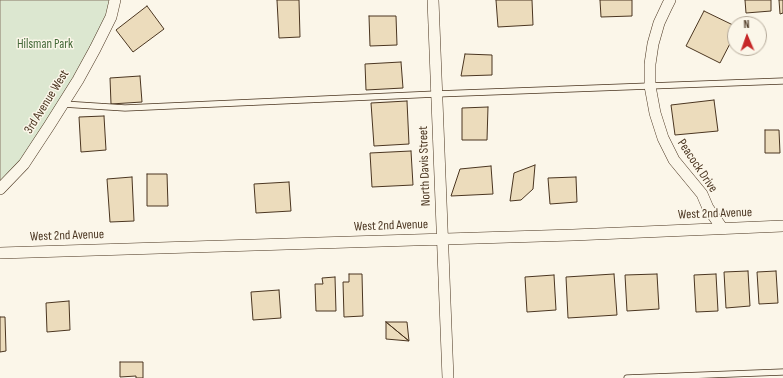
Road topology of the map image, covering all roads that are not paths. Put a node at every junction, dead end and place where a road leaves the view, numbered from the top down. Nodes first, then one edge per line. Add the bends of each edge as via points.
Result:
1 (115, 0) edge
2 (433, 0) edge
3 (670, 0) edge
4 (783, 81) edge
5 (650, 86) junction
6 (436, 94) junction
7 (63, 104) junction
8 (0, 189) edge
9 (783, 226) edge
10 (722, 228) junction
11 (442, 239) junction
12 (0, 252) edge
13 (783, 372) edge
14 (448, 378) edge
15 (627, 378) edge

1 - 7 street, 3rd Avenue West via 111,17
2 - 6 street, North Davis Street
3 - 5 street, Peacock Drive via 653,44
4 - 5 lane
5 - 6 lane
5 - 10 street, Peacock Drive via 659,126 674,160 702,194
6 - 7 lane via 125,108
6 - 11 street, North Davis Street
7 - 8 street, 3rd Avenue West via 24,164
9 - 10 street, West 2nd Avenue
10 - 11 street, West 2nd Avenue
11 - 12 street, West 2nd Avenue
11 - 14 street, North Davis Street
13 - 15 lane

